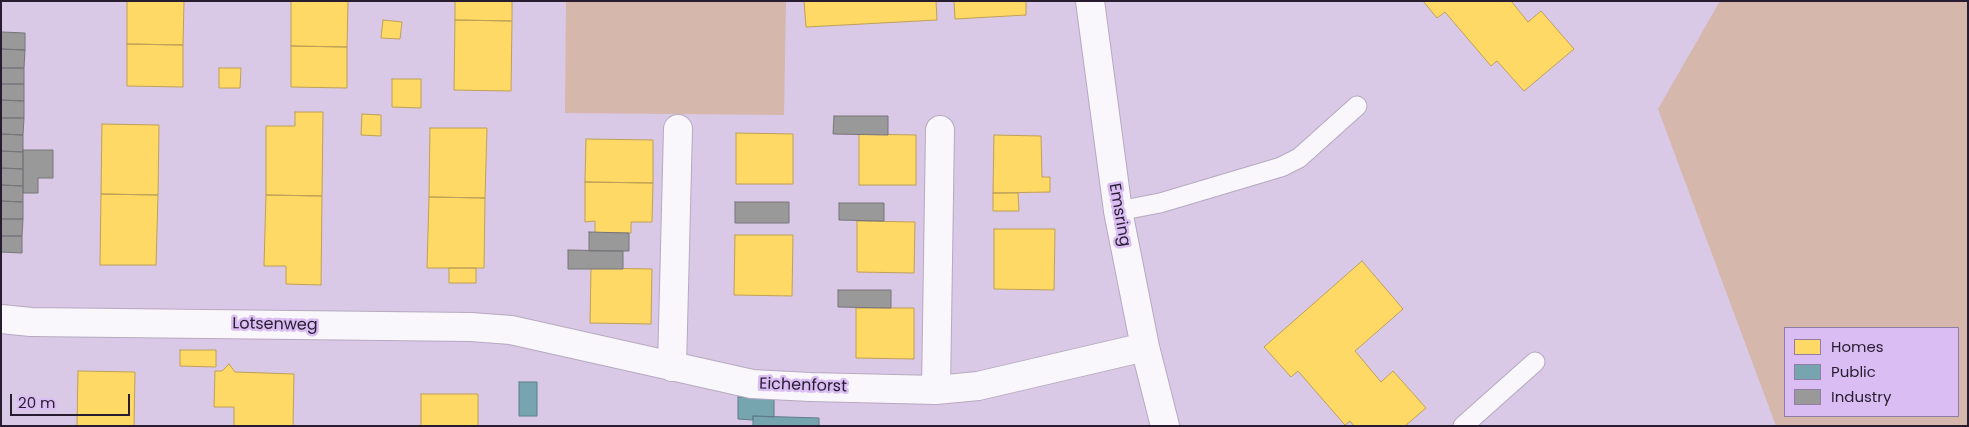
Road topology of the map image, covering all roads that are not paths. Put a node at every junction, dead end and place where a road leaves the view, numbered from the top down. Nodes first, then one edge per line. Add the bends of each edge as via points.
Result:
1 (1090, 1) edge
2 (1357, 106) dead end
3 (678, 128) dead end
4 (940, 130) dead end
5 (1118, 211) junction
6 (1, 319) edge
7 (547, 337) joint
8 (1145, 347) junction
9 (1535, 362) dead end
10 (672, 368) junction
11 (936, 390) junction
12 (1165, 426) edge
13 (1463, 426) edge

1 - 5 street, Emsring
2 - 5 lane via 1299,158 1281,167 1160,203
3 - 10 street
4 - 11 street
5 - 8 street, Emsring
6 - 7 street, Lotsenweg via 471,327
7 - 10 street, Eichenforst
8 - 11 street, Eichenforst via 978,386
8 - 12 street, Emsring
9 - 13 lane
10 - 11 street, Eichenforst via 752,384

